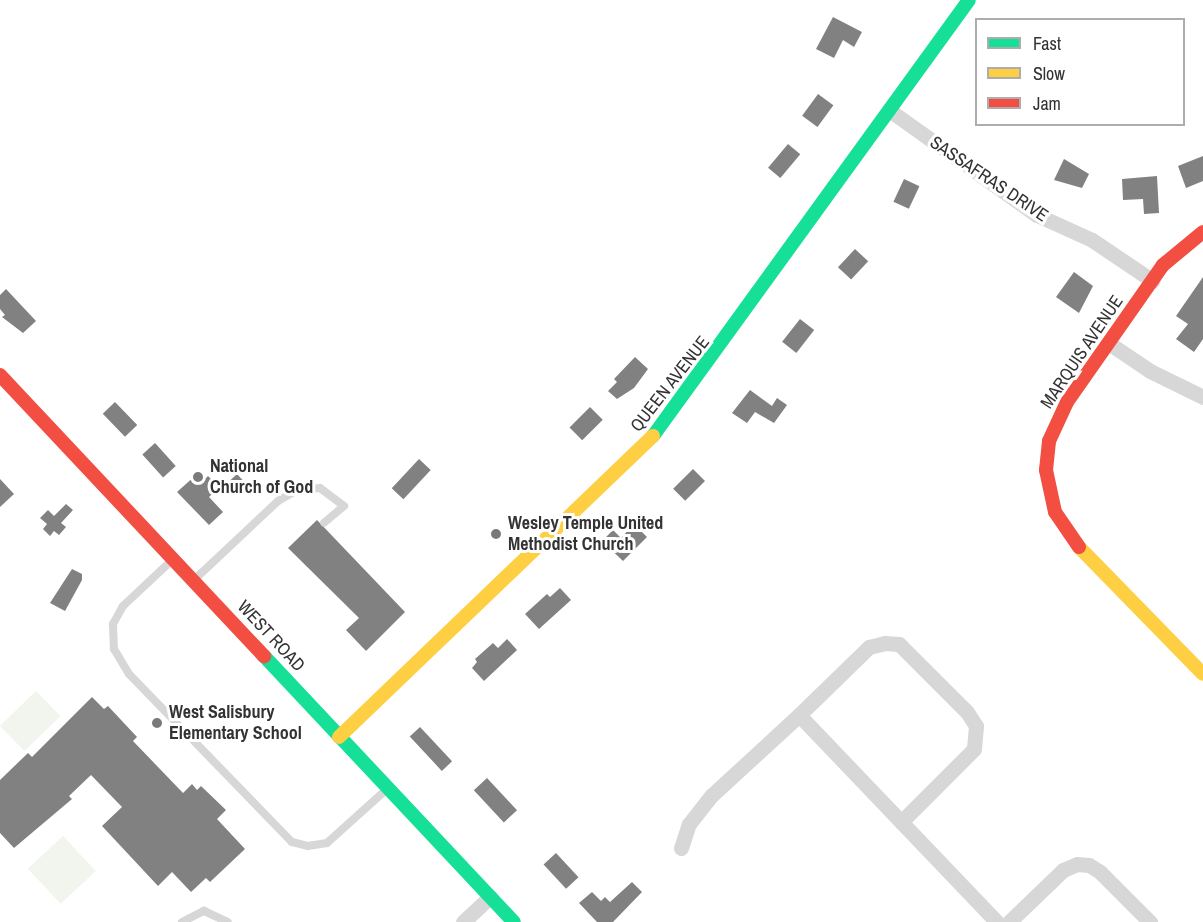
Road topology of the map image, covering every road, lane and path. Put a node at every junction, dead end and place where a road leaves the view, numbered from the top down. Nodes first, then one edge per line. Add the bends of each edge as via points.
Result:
1 (969, 0) edge
2 (889, 110) junction
3 (1203, 232) edge
4 (1153, 281) junction
5 (1110, 344) junction
6 (0, 375) edge
7 (1203, 397) edge
8 (324, 523) dead end
9 (174, 558) junction
10 (194, 580) junction
11 (1203, 674) edge
12 (799, 715) junction
13 (339, 737) junction
14 (387, 788) junction
15 (901, 822) junction
16 (681, 848) dead end
17 (490, 897) junction
18 (182, 922) edge
19 (228, 922) edge
20 (463, 922) edge
21 (514, 922) edge
22 (996, 922) edge
23 (1009, 922) edge
24 (1150, 922) edge

1 - 2 street, QUEEN AVENUE
2 - 4 street, SASSAFRAS DRIVE via 1037,215 1092,240
2 - 13 street, QUEEN AVENUE via 663,426
3 - 4 street, MARQUIS AVENUE via 1178,249
4 - 5 street, MARQUIS AVENUE
5 - 7 street via 1150,372
5 - 11 street, MARQUIS AVENUE via 1054,428 1046,463 1050,498 1074,542
6 - 9 street, WEST ROAD
8 - 10 lane via 344,506 320,488 297,490 278,501
9 - 10 street, WEST ROAD
9 - 14 lane via 123,606 113,624 114,649 129,674 291,842 308,846 327,843
10 - 13 street, WEST ROAD
12 - 15 street
12 - 15 street via 869,647 885,643 899,644 967,712 976,726 974,749
12 - 16 street via 712,795 689,824
13 - 14 street, WEST ROAD
14 - 17 street, WEST ROAD
15 - 22 street
17 - 20 street
17 - 21 street, WEST ROAD
18 - 19 lane via 204,912
23 - 24 street via 1063,870 1077,864 1100,872

